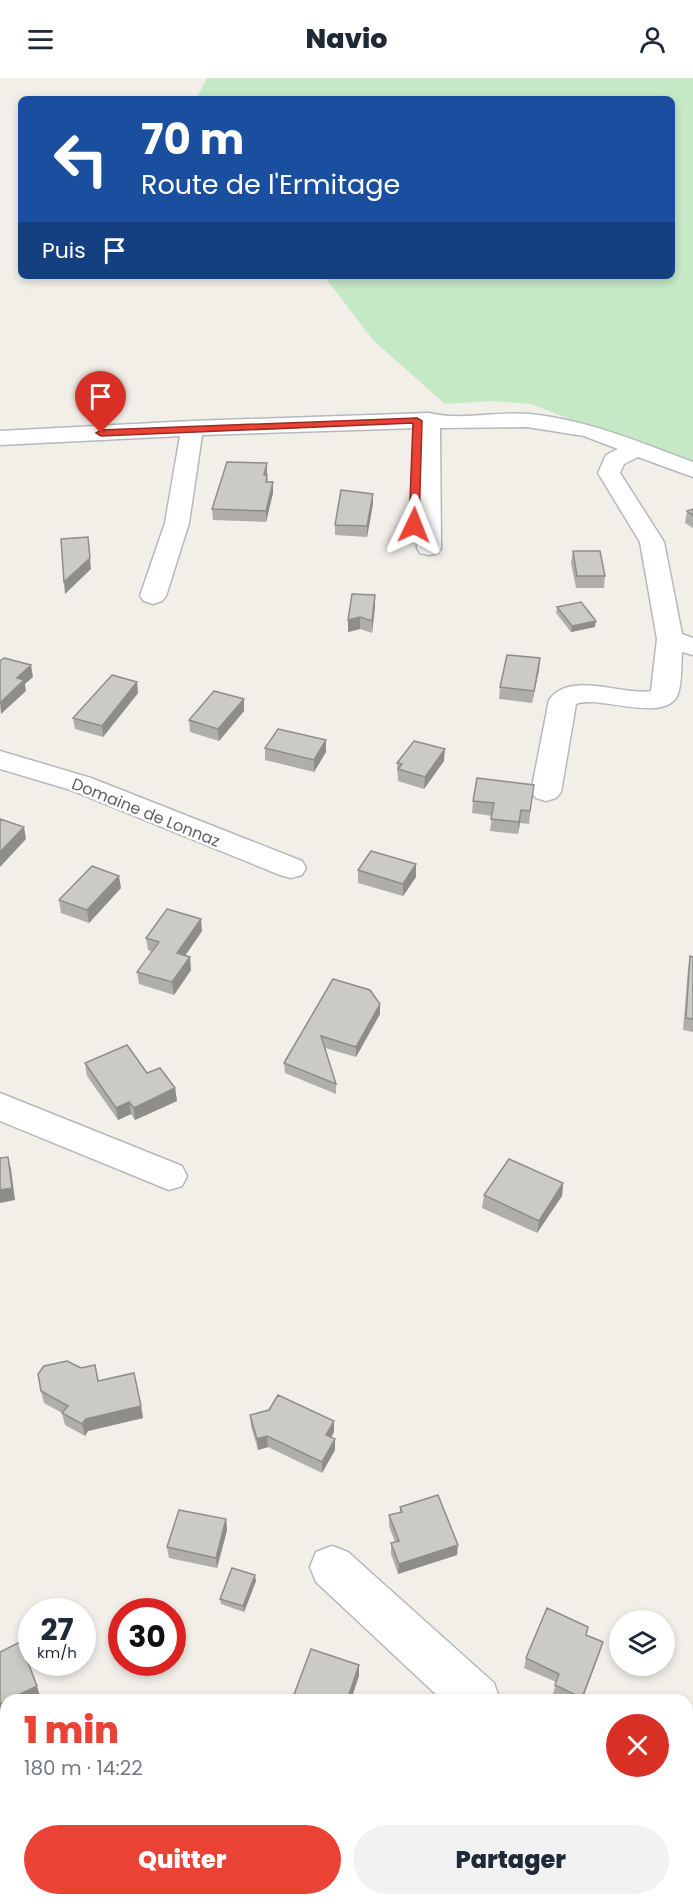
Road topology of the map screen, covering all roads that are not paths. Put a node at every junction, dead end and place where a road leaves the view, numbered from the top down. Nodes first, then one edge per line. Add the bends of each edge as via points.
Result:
1 (423, 420) junction
2 (192, 428) junction
3 (0, 438) edge
4 (636, 449) junction
5 (693, 470) edge
6 (421, 544) dead end
7 (153, 596) dead end
8 (681, 643) edge
9 (0, 760) edge
10 (546, 792) dead end
11 (291, 868) dead end
12 (0, 1106) edge
13 (170, 1176) dead end
14 (332, 1567) dead end
15 (470, 1694) edge

1 - 2 street
1 - 4 street via 513,419 554,423 591,431
1 - 6 street
2 - 3 street
2 - 7 street via 177,523
4 - 5 street
4 - 8 street via 614,460 609,473 652,542
8 - 10 street via 661,697 643,701 585,693 564,700
9 - 11 street, Domaine de Lonnaz via 81,784
12 - 13 street
14 - 15 street

